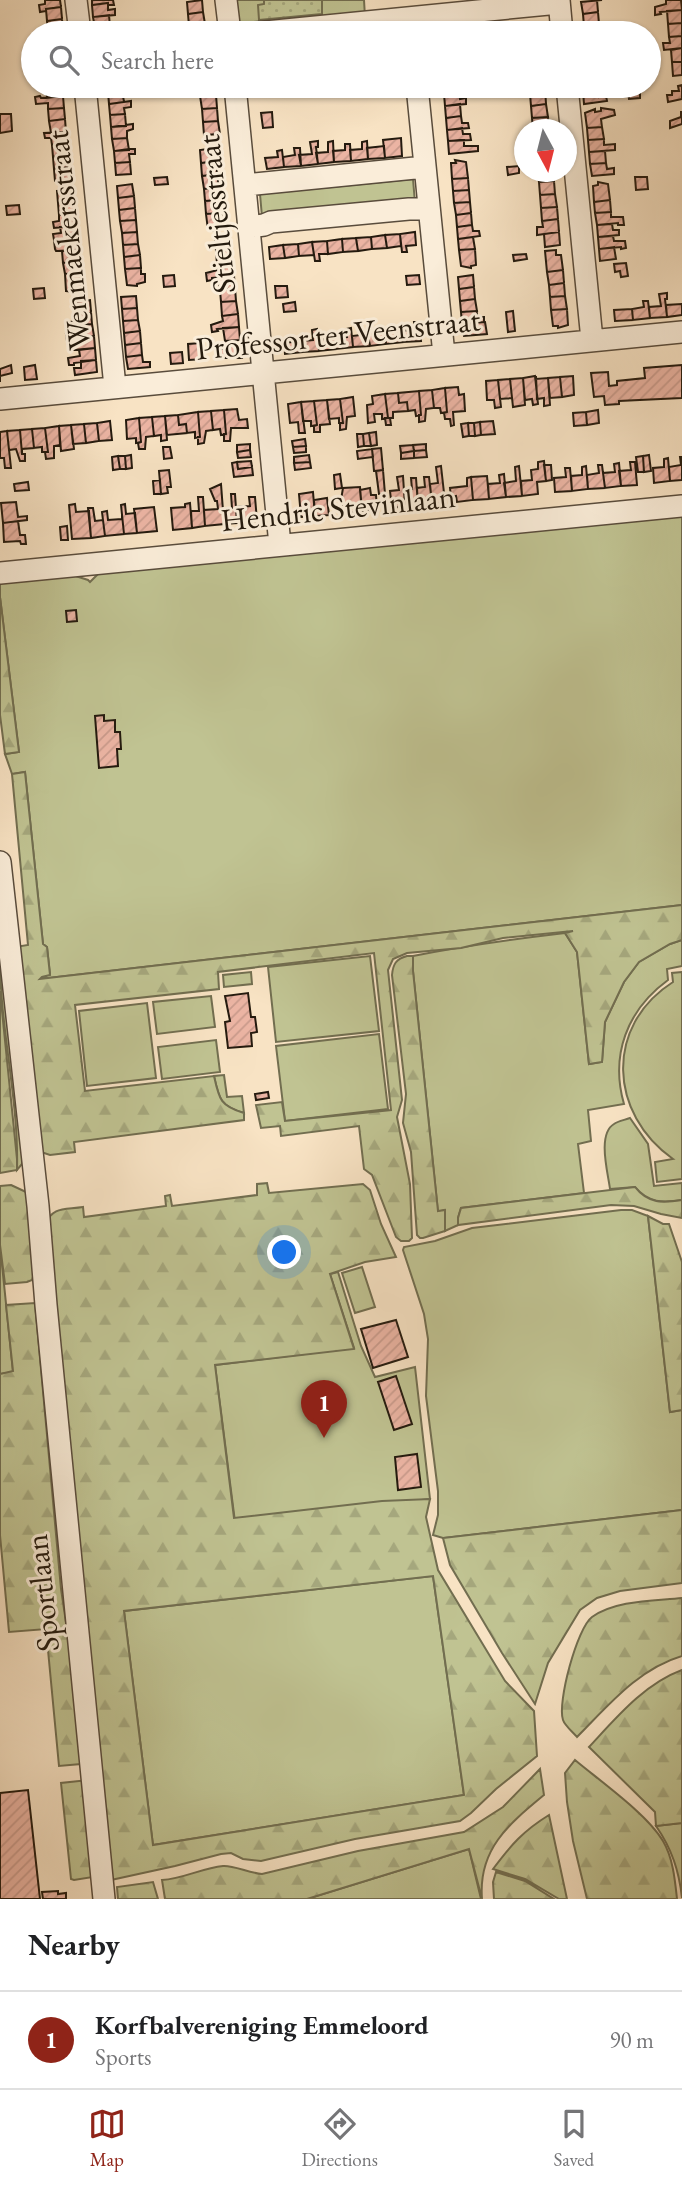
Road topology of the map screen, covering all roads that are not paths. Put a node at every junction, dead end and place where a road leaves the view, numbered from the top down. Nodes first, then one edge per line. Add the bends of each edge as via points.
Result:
1 (76, 0) edge
2 (226, 0) edge
3 (559, 2) edge
4 (79, 21) edge
5 (229, 21) edge
6 (442, 21) edge
7 (561, 21) edge
8 (86, 98) edge
9 (236, 98) edge
10 (418, 98) edge
11 (568, 98) edge
12 (425, 167) junction
13 (245, 185) junction
14 (429, 209) junction
15 (249, 227) junction
16 (682, 332) edge
17 (592, 340) junction
18 (444, 355) junction
19 (263, 373) junction
20 (115, 387) junction
21 (0, 399) edge
22 (682, 506) edge
23 (281, 545) junction
24 (0, 573) edge
25 (0, 862) edge
26 (4, 948) edge
27 (104, 1899) edge

1 - 4 street
2 - 5 street
3 - 6 street
3 - 7 street
8 - 20 street, Wenmaekersstraat
9 - 13 street, Stieltjesstraat
10 - 12 street
11 - 17 street
12 - 13 street
12 - 14 street
13 - 15 street, Stieltjesstraat
14 - 15 street
14 - 18 street
15 - 19 street, Stieltjesstraat
16 - 17 street, Professor ter Veenstraat
17 - 18 street, Professor ter Veenstraat
18 - 19 street, Professor ter Veenstraat
19 - 20 street, Professor ter Veenstraat
19 - 23 street, Stieltjesstraat
20 - 21 street, Professor ter Veenstraat
22 - 23 street, Hendric Stevinlaan
23 - 24 street, Hendric Stevinlaan
25 - 26 street, Sportlaan
26 - 27 street, Sportlaan via 38,1206

